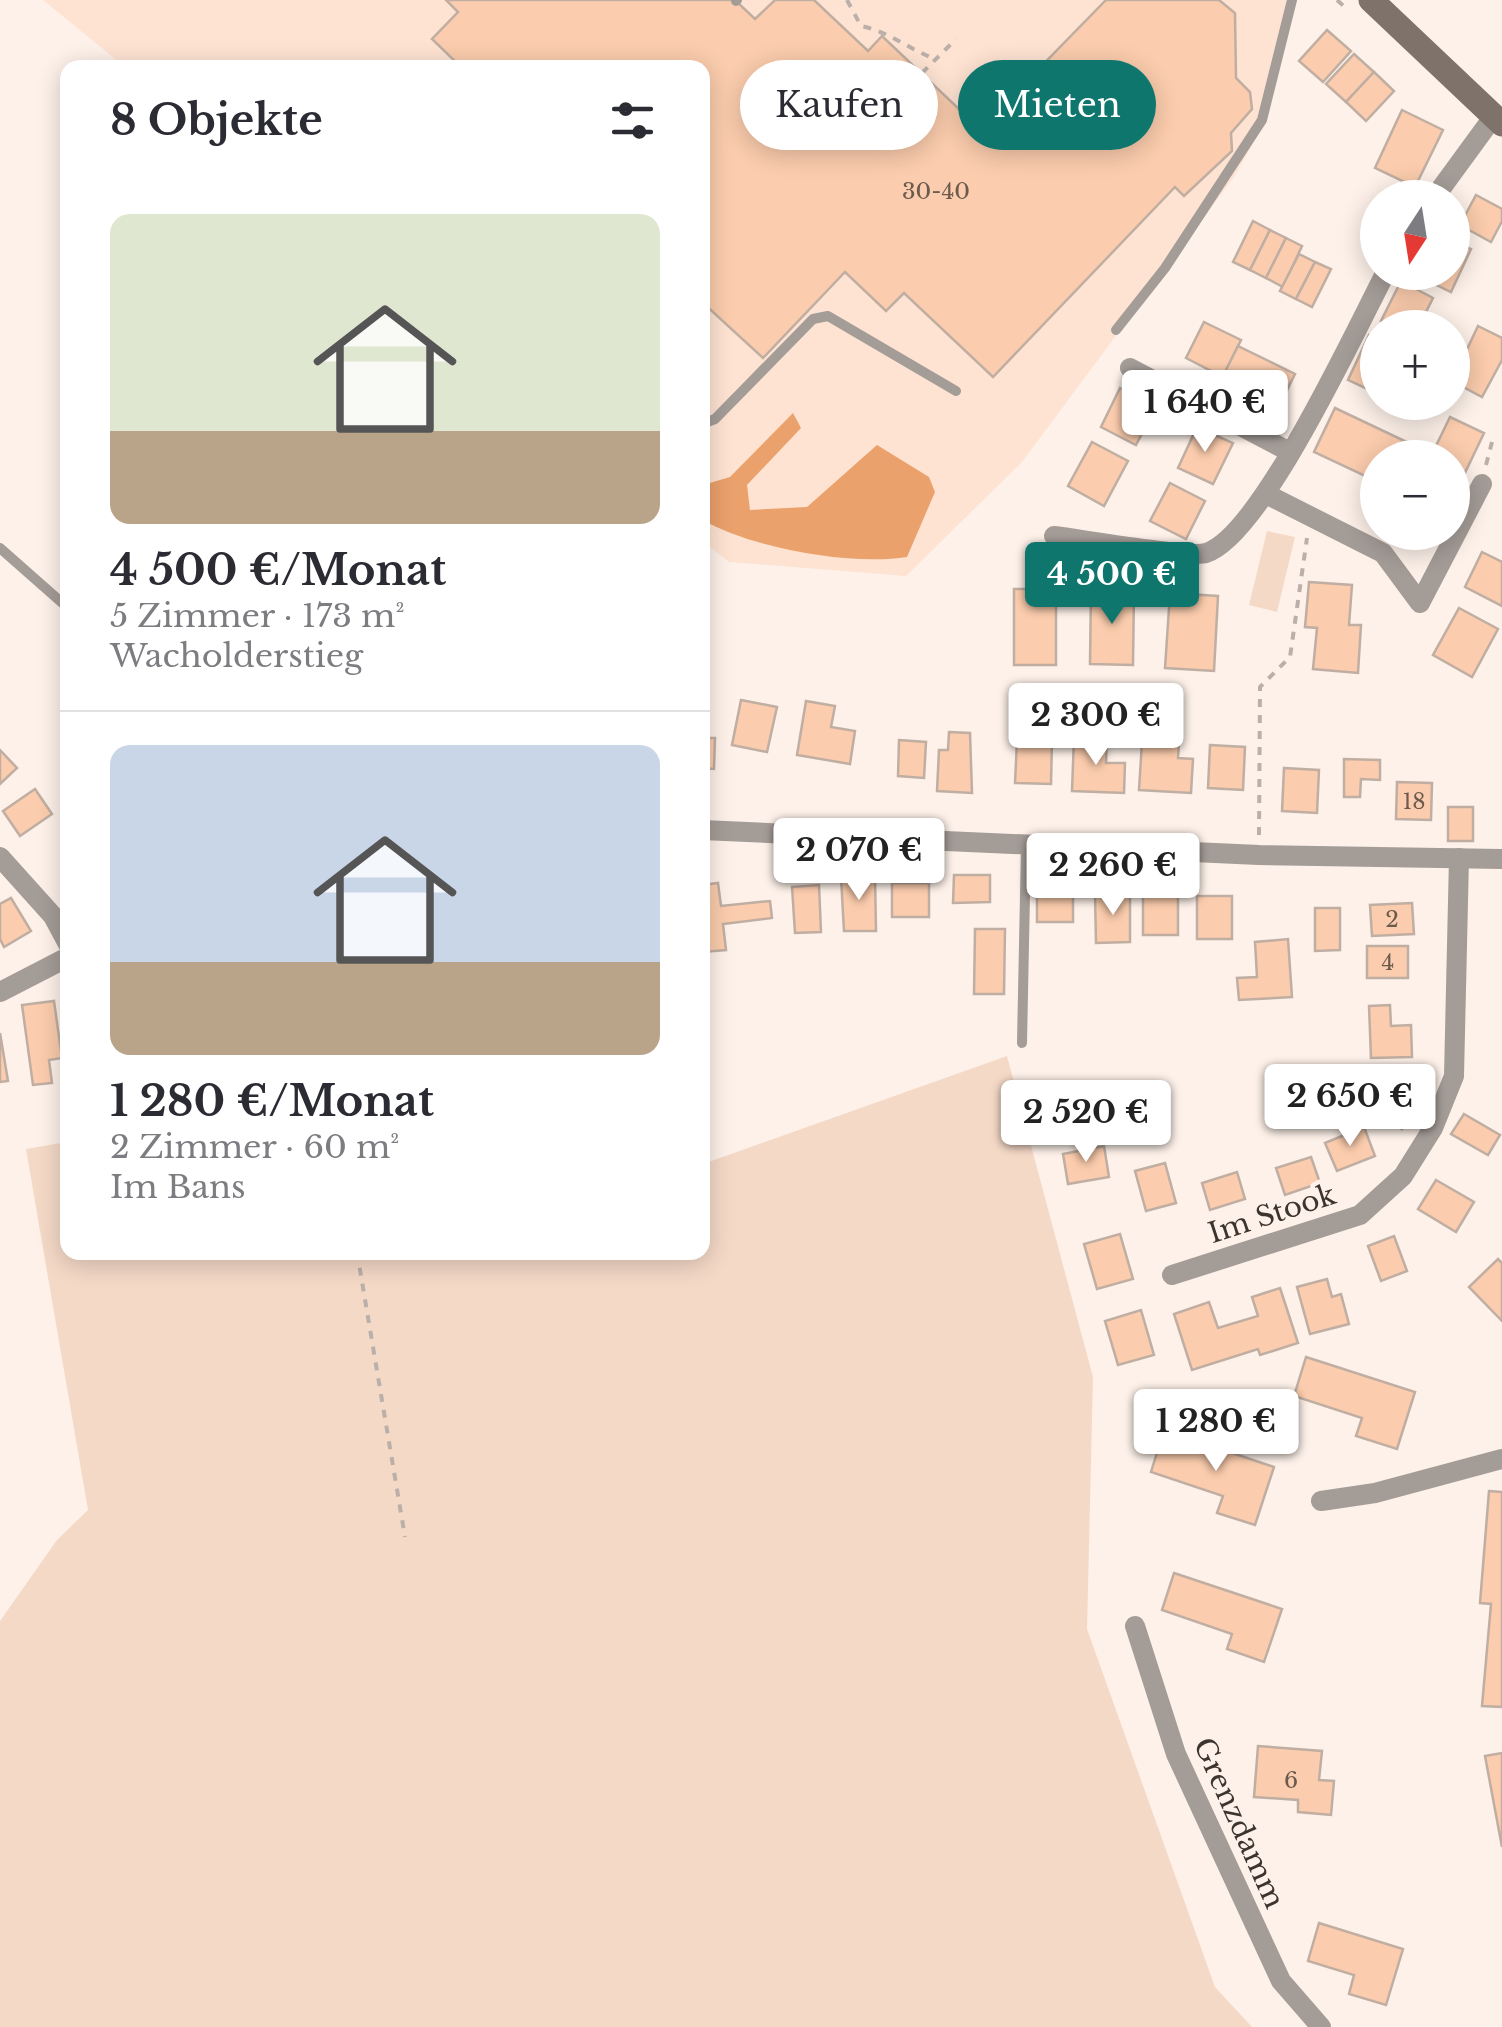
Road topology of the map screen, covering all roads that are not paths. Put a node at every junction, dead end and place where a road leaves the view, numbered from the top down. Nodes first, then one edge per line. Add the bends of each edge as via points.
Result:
1 (1292, 0) edge
2 (1371, 0) edge
3 (1498, 120) edge
4 (1449, 180) edge
5 (1376, 290) edge
6 (1116, 330) dead end
7 (1130, 368) dead end
8 (956, 391) dead end
9 (710, 422) edge
10 (1290, 452) junction
11 (1482, 484) dead end
12 (1266, 494) junction
13 (1054, 536) dead end
14 (0, 548) edge
15 (60, 601) edge
16 (710, 830) edge
17 (1026, 845) junction
18 (0, 857) edge
19 (1459, 858) junction
20 (1502, 859) edge
21 (60, 929) edge
22 (60, 961) edge
23 (0, 992) edge
24 (1022, 1044) dead end
25 (1172, 1275) dead end
26 (1502, 1459) edge
27 (1321, 1501) dead end
28 (1135, 1626) dead end
29 (1321, 2027) edge

1 - 6 lane via 1262,120
2 - 3 main road
3 - 4 street
5 - 10 street
7 - 10 street
8 - 9 lane via 828,316 813,319
10 - 12 street
11 - 12 street via 1420,603 1383,553
12 - 13 street via 1228,542 1203,554
14 - 15 lane
16 - 17 street
17 - 19 street
17 - 24 lane
18 - 21 street
19 - 20 street
19 - 25 street, Im Stook via 1454,1076 1403,1176 1360,1215
22 - 23 street
26 - 27 street
28 - 29 street, Grenzdamm via 1176,1754 1273,1964

